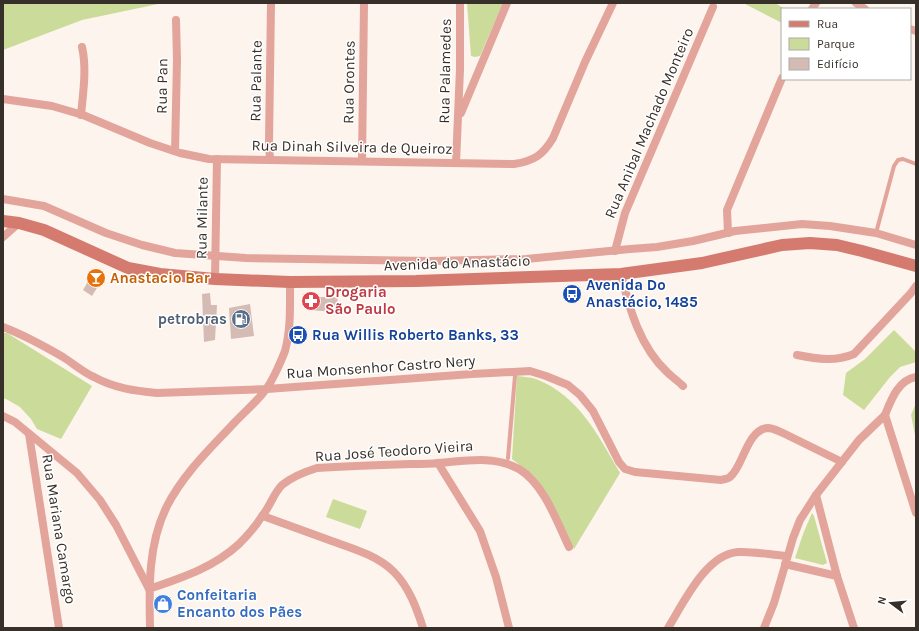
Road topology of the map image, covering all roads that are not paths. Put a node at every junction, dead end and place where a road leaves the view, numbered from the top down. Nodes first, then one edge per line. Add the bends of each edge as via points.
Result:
1 (271, 3) edge
2 (364, 3) edge
3 (460, 3) edge
4 (507, 3) edge
5 (613, 3) edge
6 (713, 7) dead end
7 (176, 20) dead end
8 (82, 47) dead end
9 (781, 80) edge
10 (3, 99) edge
11 (81, 115) junction
12 (459, 117) junction
13 (175, 151) junction
14 (217, 159) junction
15 (270, 160) junction
16 (362, 161) junction
17 (456, 162) junction
18 (916, 164) edge
19 (3, 199) edge
20 (3, 221) edge
21 (19, 223) junction
22 (728, 233) junction
23 (876, 233) junction
24 (3, 237) edge
25 (915, 243) edge
26 (615, 251) junction
27 (215, 256) junction
28 (916, 266) edge
29 (621, 274) junction
30 (215, 278) junction
31 (290, 282) junction
32 (916, 286) edge
33 (3, 327) edge
34 (797, 356) dead end
35 (515, 376) dead end
36 (916, 376) edge
37 (683, 386) dead end
38 (267, 389) junction
39 (885, 415) junction
40 (3, 416) edge
41 (30, 434) junction
42 (508, 458) dead end
43 (842, 462) junction
44 (438, 463) junction
45 (816, 495) junction
46 (916, 514) edge
47 (263, 516) junction
48 (569, 547) dead end
49 (787, 556) junction
50 (784, 564) junction
51 (837, 576) junction
52 (149, 589) junction
53 (59, 628) edge
54 (150, 628) edge
55 (423, 628) edge
56 (509, 628) edge
57 (668, 628) edge
58 (764, 628) edge
59 (854, 628) edge

1 - 15 street, Rua Palante
2 - 16 street, Rua Orontes
3 - 12 street, Rua Palamedes
4 - 12 street
5 - 17 street, Rua Dinah Silveira de Queiroz via 548,146 529,162
6 - 26 street, Rua Anibal Machado Monteiro via 625,213
7 - 13 street, Rua Pan
8 - 11 street via 84,81
9 - 22 street via 727,210
10 - 11 street, Rua Dinah Silveira de Queiroz via 52,106
11 - 13 street, Rua Dinah Silveira de Queiroz via 150,144
12 - 17 street, Rua Palamedes
13 - 14 street, Rua Dinah Silveira de Queiroz
14 - 15 street, Rua Dinah Silveira de Queiroz
14 - 27 street, Rua Milante
15 - 16 street, Rua Dinah Silveira de Queiroz
16 - 17 street, Rua Dinah Silveira de Queiroz
18 - 23 lane via 903,159 898,160 894,166
19 - 27 street, Avenida do Anastácio via 44,206 106,233 142,245 175,252
20 - 21 main road, Avenida do Anastácio
21 - 24 street
21 - 30 main road, Avenida do Anastácio via 44,230 128,268 160,274
22 - 23 street, Avenida do Anastácio via 802,224
22 - 26 street, Avenida do Anastácio via 657,247
23 - 25 street, Avenida do Anastácio
26 - 27 street, Avenida do Anastácio via 497,261 261,259
27 - 30 street, Rua Milante
28 - 29 main road, Avenida do Anastácio via 856,249 810,243 782,245 702,263
29 - 31 main road, Avenida do Anastácio via 416,281
29 - 37 street via 629,308 642,338 666,371
30 - 31 main road, Avenida do Anastácio
31 - 38 street via 290,318 284,351
32 - 34 street via 854,354 833,360
33 - 38 street, Rua Monsenhor Castro Nery via 22,334 64,357 94,378 139,392
35 - 42 lane
36 - 39 street via 901,384
38 - 43 street, Rua Monsenhor Castro Nery via 530,371 568,385 580,395 593,411 619,462 625,469 635,472 721,480 729,478 750,441 767,428 783,433
38 - 52 street via 182,479 166,508 155,540
39 - 43 street via 859,440
39 - 46 street
40 - 41 street
41 - 52 street via 77,473 100,500
41 - 53 street, Rua Mariana Camargo
43 - 45 street
44 - 47 street, Rua José Teodoro Vieira via 317,468 293,477 281,486
44 - 48 street, Rua José Teodoro Vieira via 468,459 485,460 507,464 519,470 544,496
44 - 56 street via 480,531 496,577
45 - 49 street via 800,520
45 - 51 street
47 - 52 street, Rua José Teodoro Vieira via 240,543 216,561 183,578
47 - 55 street via 383,562 395,572 412,598
49 - 50 street
49 - 57 street via 736,552 722,557 709,566
50 - 51 street
50 - 58 street via 774,603
51 - 59 street
52 - 54 street

